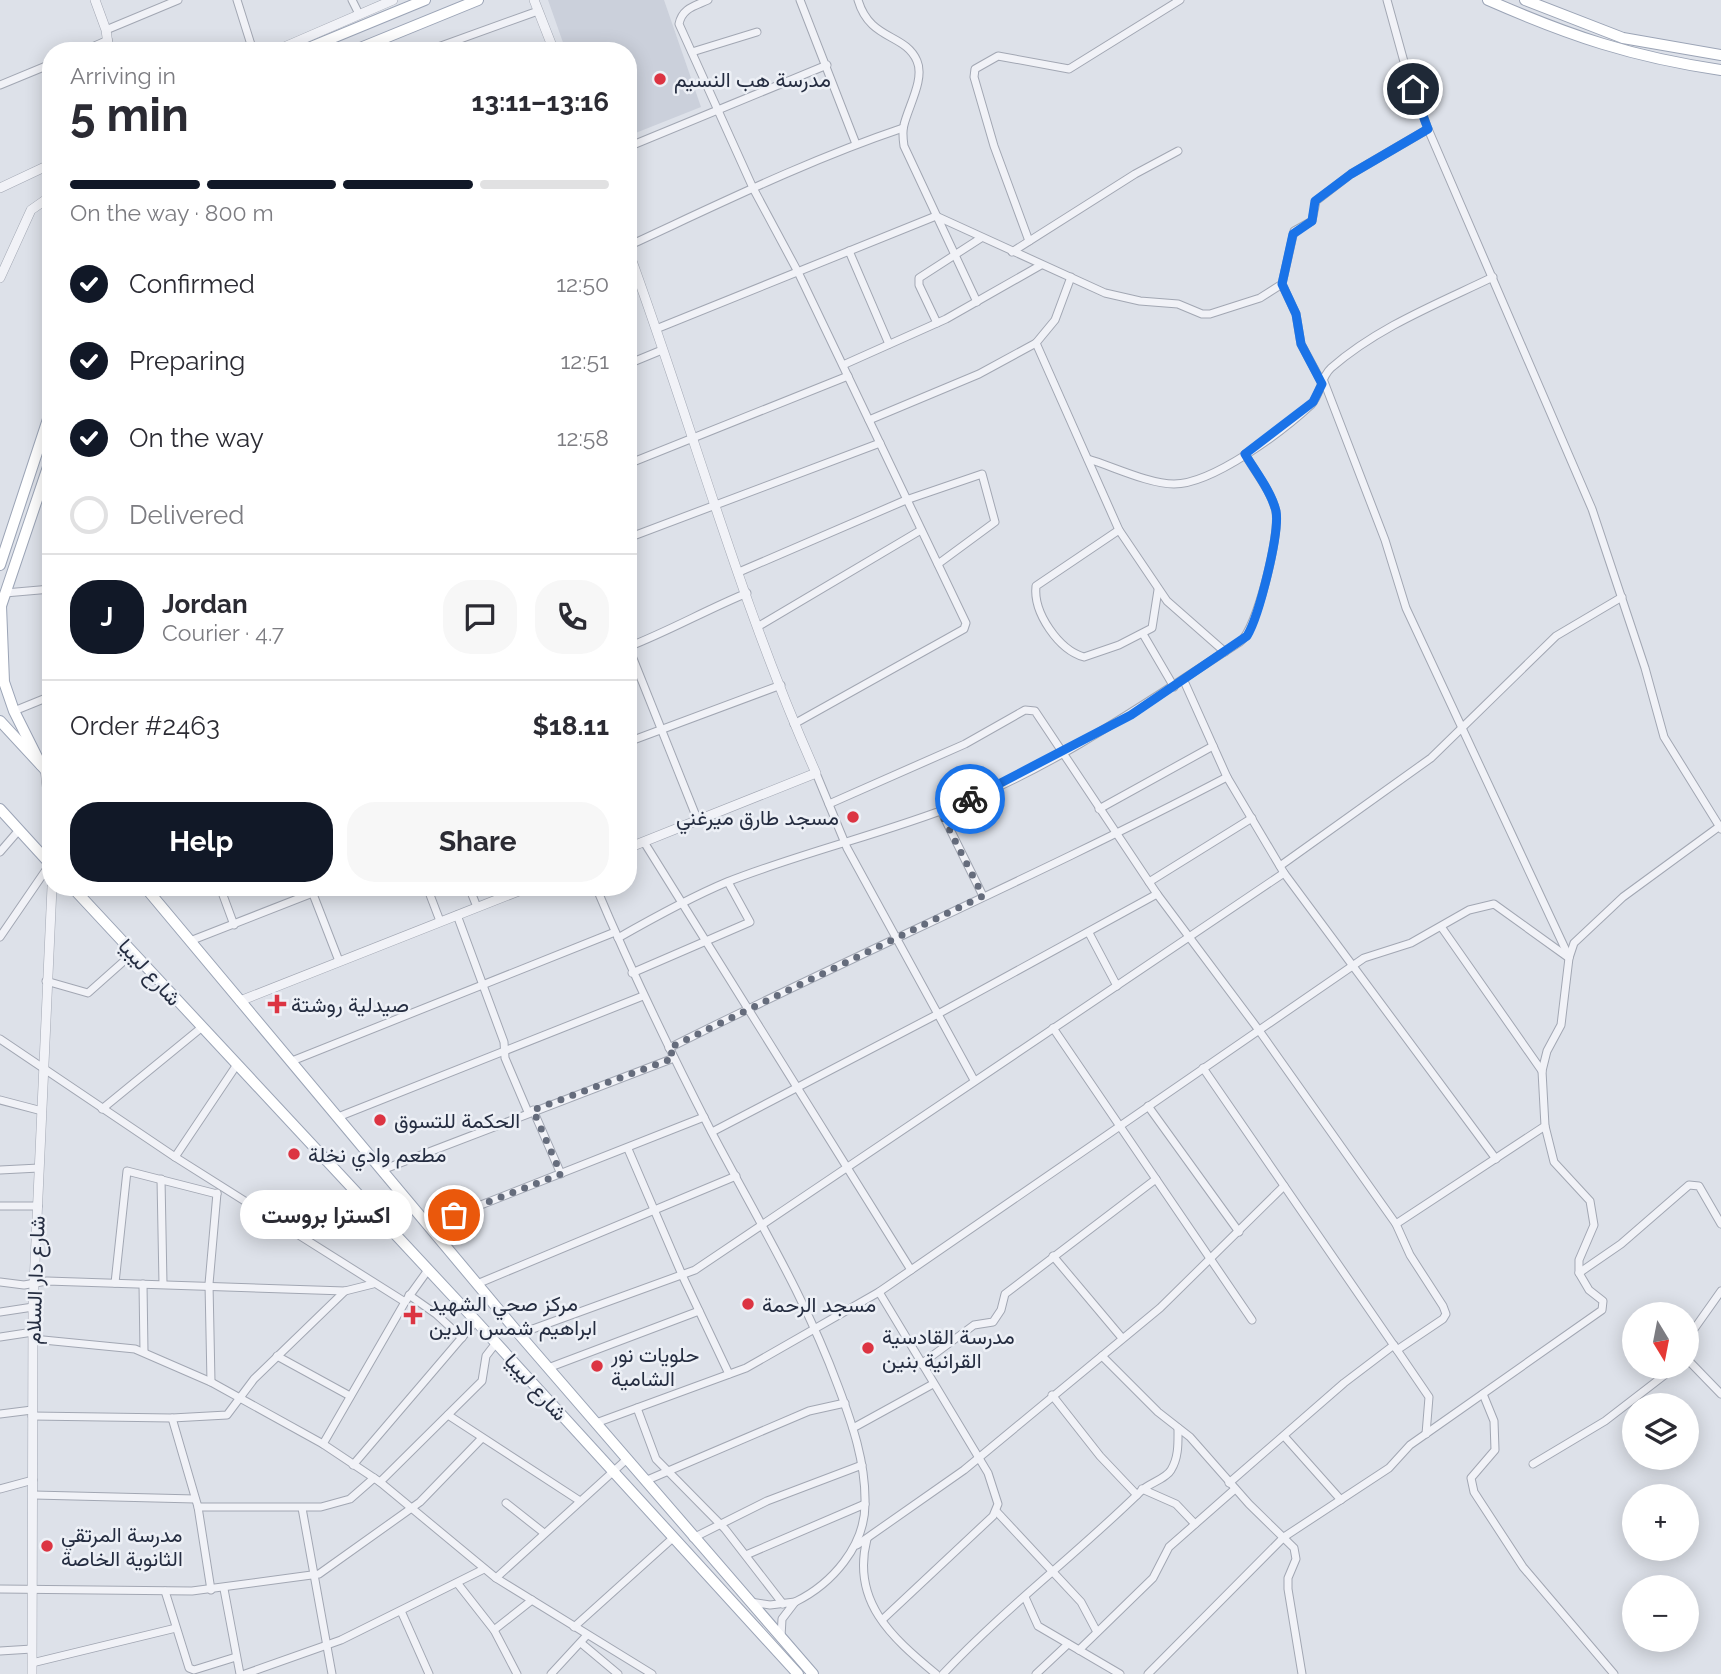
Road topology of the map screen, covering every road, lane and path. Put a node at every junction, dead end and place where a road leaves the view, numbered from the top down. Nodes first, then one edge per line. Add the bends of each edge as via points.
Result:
1 (95, 0) edge
2 (178, 0) edge
3 (237, 0) edge
4 (352, 0) edge
5 (393, 0) edge
6 (425, 0) edge
7 (478, 0) edge
8 (534, 0) edge
9 (708, 0) edge
10 (800, 0) edge
11 (858, 0) edge
12 (1180, 0) edge
13 (1387, 0) edge
14 (1488, 0) edge
15 (1525, 0) edge
16 (538, 10) junction
17 (359, 14) junction
18 (106, 30) junction
19 (757, 32) dead end
20 (108, 42) edge
21 (250, 42) edge
22 (295, 42) edge
23 (323, 42) edge
24 (376, 42) edge
25 (451, 42) edge
26 (550, 42) edge
27 (692, 52) junction
28 (1721, 55) edge
29 (827, 65) junction
30 (42, 68) edge
31 (1721, 70) edge
32 (0, 85) edge
33 (718, 110) junction
34 (903, 128) junction
35 (1428, 129) junction
36 (637, 143) edge
37 (856, 144) junction
38 (1178, 151) dead end
39 (42, 168) edge
40 (0, 188) edge
41 (753, 188) junction
42 (42, 202) edge
43 (936, 216) junction
44 (981, 238) junction
45 (1029, 241) junction
46 (637, 244) edge
47 (849, 251) junction
48 (1012, 252) junction
49 (954, 254) junction
50 (1041, 265) junction
51 (2, 268) edge
52 (798, 272) junction
53 (637, 274) edge
54 (1071, 277) junction
55 (1493, 277) junction
56 (0, 278) edge
57 (1282, 284) junction
58 (977, 302) junction
59 (937, 323) junction
60 (656, 328) junction
61 (1036, 343) junction
62 (889, 344) junction
63 (662, 350) junction
64 (637, 360) edge
65 (843, 365) junction
66 (848, 376) junction
67 (1323, 382) junction
68 (869, 420) junction
69 (42, 437) edge
70 (691, 439) junction
71 (880, 443) junction
72 (1245, 454) junction
73 (1088, 459) junction
74 (637, 460) edge
75 (42, 484) edge
76 (906, 500) junction
77 (716, 506) junction
78 (921, 530) junction
79 (1119, 530) junction
80 (637, 535) edge
81 (938, 564) junction
82 (0, 565) edge
83 (739, 572) junction
84 (42, 590) edge
85 (1158, 590) junction
86 (5, 593) junction
87 (747, 593) junction
88 (1622, 597) junction
89 (1, 608) edge
90 (759, 626) junction
91 (1143, 634) junction
92 (637, 643) edge
93 (1225, 652) junction
94 (637, 668) edge
95 (1184, 681) junction
96 (780, 685) junction
97 (1174, 687) junction
98 (42, 700) edge
99 (13, 711) junction
100 (0, 721) edge
101 (794, 724) junction
102 (1460, 727) junction
103 (662, 729) junction
104 (637, 739) edge
105 (1213, 746) junction
106 (1063, 753) junction
107 (42, 763) edge
108 (42, 766) edge
109 (816, 773) junction
110 (1227, 777) junction
111 (828, 804) junction
112 (0, 809) edge
113 (1100, 809) junction
114 (940, 811) junction
115 (1252, 818) junction
116 (698, 821) junction
117 (1720, 828) edge
118 (19, 830) junction
119 (1118, 834) junction
120 (844, 841) junction
121 (644, 842) junction
122 (637, 845) edge
123 (0, 852) edge
124 (42, 855) edge
125 (1282, 869) junction
126 (42, 876) edge
127 (728, 882) junction
128 (1149, 882) junction
129 (1157, 894) junction
130 (51, 896) edge
131 (80, 896) edge
132 (152, 896) edge
133 (223, 896) edge
134 (308, 896) edge
135 (314, 896) edge
136 (430, 896) edge
137 (473, 896) edge
138 (505, 896) edge
139 (600, 896) edge
140 (983, 896) junction
141 (681, 903) junction
142 (477, 907) junction
143 (457, 915) junction
144 (440, 921) junction
145 (234, 925) junction
146 (1442, 928) junction
147 (1089, 933) junction
148 (616, 935) junction
149 (0, 937) edge
150 (894, 937) junction
151 (1190, 937) junction
152 (704, 940) junction
153 (190, 941) junction
154 (133, 953) junction
155 (1569, 957) junction
156 (339, 961) junction
157 (1353, 964) junction
158 (632, 973) junction
159 (46, 981) junction
160 (484, 985) junction
161 (1117, 986) junction
162 (643, 996) junction
163 (240, 1001) junction
164 (747, 1009) junction
165 (938, 1014) junction
166 (201, 1028) junction
167 (1053, 1028) junction
168 (1258, 1029) junction
169 (0, 1039) edge
170 (669, 1048) junction
171 (505, 1051) junction
172 (674, 1058) junction
173 (292, 1061) junction
174 (236, 1066) junction
175 (1203, 1068) junction
176 (44, 1069) junction
177 (1542, 1071) junction
178 (974, 1080) junction
179 (795, 1089) junction
180 (0, 1100) edge
181 (1148, 1106) junction
182 (103, 1109) junction
183 (41, 1111) junction
184 (530, 1111) junction
185 (338, 1117) junction
186 (704, 1117) junction
187 (1118, 1126) junction
188 (1545, 1126) junction
189 (712, 1132) junction
190 (628, 1149) junction
191 (175, 1157) junction
192 (1496, 1159) junction
193 (39, 1168) junction
194 (845, 1168) junction
195 (0, 1170) edge
196 (382, 1170) junction
197 (561, 1174) junction
198 (736, 1176) junction
199 (161, 1179) junction
200 (1156, 1179) junction
201 (218, 1185) junction
202 (1284, 1186) junction
203 (217, 1194) junction
204 (0, 1206) edge
205 (38, 1206) junction
206 (654, 1210) junction
207 (763, 1224) junction
208 (1396, 1224) junction
209 (1721, 1224) edge
210 (430, 1225) junction
211 (1239, 1232) junction
212 (1054, 1256) junction
213 (1211, 1259) junction
214 (428, 1270) junction
215 (911, 1270) junction
216 (1579, 1273) junction
217 (682, 1277) junction
218 (0, 1282) edge
219 (34, 1283) junction
220 (115, 1283) junction
221 (143, 1284) junction
222 (163, 1284) junction
223 (209, 1284) junction
224 (373, 1284) junction
225 (477, 1284) junction
226 (345, 1291) junction
227 (1721, 1291) edge
228 (879, 1292) junction
229 (407, 1299) junction
230 (33, 1307) junction
231 (699, 1311) junction
232 (0, 1312) edge
233 (1252, 1320) dead end
234 (477, 1321) junction
235 (1699, 1322) edge
236 (817, 1330) junction
237 (519, 1334) junction
238 (33, 1336) junction
239 (0, 1337) edge
240 (462, 1338) junction
241 (1122, 1338) junction
242 (496, 1343) junction
243 (1395, 1347) junction
244 (144, 1352) junction
245 (277, 1356) junction
246 (1102, 1356) junction
247 (921, 1364) junction
248 (548, 1368) junction
249 (1699, 1371) edge
250 (729, 1374) junction
251 (1659, 1379) edge
252 (211, 1382) junction
253 (933, 1384) junction
254 (1483, 1394) junction
255 (1721, 1394) edge
256 (1052, 1395) junction
257 (350, 1396) junction
258 (240, 1399) junction
259 (845, 1403) junction
260 (637, 1408) junction
261 (32, 1413) junction
262 (0, 1414) edge
263 (448, 1415) junction
264 (172, 1418) junction
265 (596, 1423) junction
266 (1178, 1428) junction
267 (853, 1429) junction
268 (1426, 1433) junction
269 (1284, 1436) junction
270 (482, 1438) junction
271 (323, 1444) junction
272 (979, 1459) junction
273 (627, 1460) junction
274 (1533, 1464) dead end
275 (354, 1465) junction
276 (862, 1465) junction
277 (665, 1470) junction
278 (613, 1471) junction
279 (33, 1480) junction
280 (377, 1480) junction
281 (645, 1481) junction
282 (1229, 1483) junction
283 (0, 1489) edge
284 (1235, 1489) junction
285 (1140, 1492) junction
286 (34, 1495) junction
287 (1341, 1500) junction
288 (580, 1501) junction
289 (196, 1503) junction
290 (506, 1503) dead end
291 (865, 1504) junction
292 (302, 1508) junction
293 (412, 1508) junction
294 (997, 1511) junction
295 (719, 1523) junction
296 (1195, 1524) junction
297 (544, 1534) junction
298 (674, 1537) junction
299 (867, 1537) junction
300 (1284, 1537) junction
301 (693, 1538) junction
302 (855, 1546) junction
303 (746, 1555) junction
304 (484, 1569) junction
305 (1053, 1572) junction
306 (313, 1576) junction
307 (496, 1578) junction
308 (458, 1584) junction
309 (0, 1589) edge
310 (224, 1589) junction
311 (211, 1590) junction
312 (32, 1591) junction
313 (165, 1591) junction
314 (1025, 1597) junction
315 (532, 1600) junction
316 (747, 1601) junction
317 (795, 1602) junction
318 (783, 1604) junction
319 (401, 1612) junction
320 (882, 1620) junction
321 (574, 1627) junction
322 (176, 1628) junction
323 (494, 1630) junction
324 (1097, 1632) junction
325 (587, 1635) junction
326 (782, 1641) junction
327 (581, 1643) junction
328 (1068, 1644) junction
329 (327, 1646) junction
330 (32, 1649) junction
331 (1080, 1650) junction
332 (0, 1651) edge
333 (236, 1657) junction
334 (32, 1663) junction
335 (32, 1674) edge
336 (240, 1674) edge
337 (246, 1674) edge
338 (332, 1674) edge
339 (429, 1674) edge
340 (517, 1674) edge
341 (551, 1674) edge
342 (618, 1674) edge
343 (652, 1674) edge
344 (798, 1674) edge
345 (813, 1674) edge
346 (936, 1674) edge
347 (943, 1674) edge
348 (1036, 1674) edge
349 (1120, 1674) edge
350 (1148, 1674) edge
351 (1302, 1674) edge
352 (1614, 1674) edge

1 - 18 street
2 - 18 street
3 - 21 street
4 - 17 street
5 - 17 street
6 - 23 main road
7 - 24 main road
8 - 16 street
9 - 27 street via 681,15 679,24
10 - 29 street
11 - 34 street via 867,23 909,50 917,61 919,73
12 - 45 street via 1069,69 998,56 975,69 994,146
13 - 35 street
14 - 31 main road via 1607,48
15 - 28 main road via 1623,38
16 - 25 street
16 - 26 street
17 - 22 street
18 - 20 street
19 - 27 street
27 - 33 street
29 - 33 street
29 - 37 street
30 - 32 street
33 - 36 street
33 - 41 street
34 - 37 street
34 - 43 street via 909,162
35 - 55 street
35 - 57 street via 1315,201 1312,221 1294,231
37 - 41 street
38 - 45 street
39 - 40 street
41 - 46 street
41 - 52 street
42 - 51 street via 31,210
43 - 44 street
43 - 47 street
43 - 49 street
44 - 48 street
44 - 49 street
45 - 48 street
47 - 52 street
47 - 62 street
48 - 50 street
49 - 58 street
49 - 59 street via 919,278
50 - 54 street
50 - 58 street
51 - 56 street
52 - 60 street
52 - 65 street
53 - 60 street
54 - 57 street via 1105,293 1178,304 1202,314 1260,298
54 - 61 street via 1055,320
55 - 67 street via 1371,338 1329,370
55 - 88 street via 1592,509
57 - 67 street via 1296,314 1301,344
58 - 59 street
59 - 62 street
60 - 63 street
61 - 68 street via 983,373
61 - 73 street
62 - 65 street
63 - 64 street
63 - 70 street
65 - 66 street
66 - 68 street
66 - 70 street
67 - 72 street via 1313,402
67 - 102 street via 1380,527 1406,608
68 - 71 street
69 - 82 main road
70 - 74 street
70 - 77 street
71 - 76 street
71 - 77 street
72 - 73 street via 1205,476 1175,484
72 - 93 street via 1276,510 1276,539 1252,628
73 - 79 street
75 - 86 main road
76 - 78 street
76 - 81 street via 983,475 995,522
76 - 83 street
77 - 80 street
77 - 83 street
78 - 81 street
78 - 90 street
79 - 85 street
79 - 91 street via 1039,583 1036,595 1054,635 1077,655 1090,657
81 - 101 street via 966,623 964,629
83 - 87 street
84 - 86 street
85 - 91 street via 1152,628
85 - 93 street
86 - 89 main road
87 - 90 street
87 - 92 street
88 - 102 street via 1556,636
88 - 117 street via 1664,737
89 - 99 main road via 2,671
90 - 96 street
91 - 97 street
93 - 95 street
94 - 103 street
95 - 97 street
95 - 105 street
96 - 101 street
96 - 103 street
97 - 106 street
98 - 99 street
99 - 107 main road
100 - 108 main road
101 - 109 street
102 - 125 street via 1416,770
102 - 155 street
103 - 104 street
103 - 116 street
105 - 110 street
105 - 113 street
106 - 111 street via 1038,714 1028,709 965,744
106 - 113 street
106 - 114 street
109 - 111 street
109 - 116 street
110 - 115 street
110 - 119 street
111 - 120 street
112 - 118 main road
113 - 119 street
114 - 120 street
114 - 140 street
115 - 125 street
115 - 128 street
116 - 121 street
117 - 155 street via 1607,910 1581,935
118 - 123 street
118 - 124 main road
119 - 128 street
119 - 140 street
120 - 127 street
120 - 150 street
121 - 122 street
121 - 141 street
125 - 151 street
125 - 157 street
126 - 149 street
127 - 141 street
127 - 152 street via 750,922
128 - 129 street
129 - 147 street
129 - 151 street
130 - 159 street, شارع دار السلام
131 - 154 main road, شارع ليبيا
132 - 153 main road, شارع ليبيا
133 - 145 street
134 - 145 street
135 - 156 street
136 - 144 street
137 - 142 street
138 - 142 street
139 - 148 street
140 - 150 street
141 - 148 street
141 - 152 street
142 - 143 street
143 - 144 street
143 - 160 street
144 - 156 street
145 - 153 street
146 - 155 street via 1469,910 1494,904
146 - 157 street
146 - 177 street
147 - 161 street
147 - 165 street
148 - 158 street
148 - 160 street
150 - 164 street
150 - 165 street
151 - 161 street
151 - 168 street
152 - 158 street
152 - 164 street
153 - 163 main road, شارع ليبيا
154 - 159 street via 88,993
154 - 166 main road, شارع ليبيا
155 - 177 street via 1561,1025
156 - 163 street
157 - 168 street
157 - 192 street
158 - 162 street
159 - 176 street, شارع دار السلام
160 - 171 street
160 - 173 street
161 - 167 street
162 - 170 street
162 - 171 street
163 - 173 main road, شارع ليبيا
164 - 170 street
164 - 179 street
165 - 178 street
165 - 179 street
166 - 174 main road, شارع ليبيا
166 - 182 street
167 - 178 street
167 - 187 street
168 - 175 street
168 - 208 street
169 - 176 street
170 - 172 street
171 - 184 street
171 - 185 street
172 - 184 street
172 - 186 street
173 - 185 main road, شارع ليبيا
174 - 191 street
174 - 214 main road, شارع ليبيا
175 - 181 street
175 - 202 street
176 - 182 street
176 - 183 street, شارع دار السلام
177 - 188 street
178 - 194 street
179 - 189 street
179 - 194 street
180 - 183 street
181 - 187 street
181 - 211 street
182 - 191 street
183 - 193 street, شارع دار السلام
184 - 196 street
184 - 197 street
185 - 196 main road, شارع ليبيا
186 - 189 street
186 - 190 street
187 - 200 street
187 - 215 street
188 - 192 street
188 - 216 street via 1554,1162 1585,1192 1593,1212 1594,1226 1579,1259
189 - 198 street
190 - 197 street
190 - 206 street
191 - 201 street
192 - 208 street
193 - 195 street
193 - 205 street, شارع دار السلام
194 - 207 street
194 - 215 street
196 - 210 main road, شارع ليبيا
197 - 210 street
198 - 206 street
198 - 207 street
199 - 203 street
199 - 220 street via 127,1172
199 - 222 street
200 - 212 street
200 - 213 street
201 - 203 street
201 - 224 street
202 - 211 street
202 - 243 street
203 - 223 street
204 - 205 street
205 - 219 street, شارع دار السلام
206 - 217 street
206 - 225 street
207 - 217 street
207 - 236 street
208 - 243 street via 1446,1314
209 - 216 street via 1699,1186 1689,1185 1621,1244
210 - 225 main road, شارع ليبيا
211 - 213 street
212 - 241 street
212 - 247 street via 1005,1294 993,1322 974,1325
213 - 233 street
213 - 241 street
214 - 229 street
214 - 234 main road, شارع ليبيا
215 - 228 street
216 - 254 street via 1603,1301 1602,1310
217 - 231 street
217 - 237 street
218 - 219 street
219 - 220 street
219 - 230 street, شارع دار السلام
220 - 221 street
221 - 222 street
221 - 244 street
222 - 223 street
223 - 226 street
223 - 252 street
224 - 226 street
224 - 229 street
225 - 237 main road, شارع ليبيا
226 - 245 street
227 - 235 street
228 - 236 street
228 - 247 street
229 - 240 street via 436,1314
229 - 257 street
230 - 232 street
230 - 238 street, شارع دار السلام
231 - 248 street
231 - 250 street
234 - 240 street
234 - 242 main road, شارع ليبيا
236 - 250 street
236 - 259 street
237 - 248 main road, شارع ليبيا
238 - 239 street
238 - 244 street
238 - 261 street, شارع دار السلام
240 - 275 street
241 - 246 street
242 - 263 street via 486,1356 484,1379
242 - 278 main road, شارع ليبيا
243 - 268 street via 1429,1397
243 - 269 street via 1344,1383
244 - 252 street
245 - 257 street
245 - 258 street
246 - 256 street
246 - 266 street
247 - 253 street
248 - 265 main road, شارع ليبيا
249 - 255 street
250 - 260 street
251 - 274 street via 1605,1421
252 - 258 street
253 - 267 street
253 - 272 street
254 - 268 street
254 - 352 street via 1494,1421 1495,1450 1471,1478 1474,1492 1518,1561
256 - 272 street
256 - 285 street via 1100,1456
257 - 271 street
258 - 264 street via 227,1415
258 - 271 street
259 - 267 street
259 - 277 street via 809,1411
260 - 265 street
260 - 277 street via 651,1452
261 - 262 street
261 - 264 street
261 - 279 street, شارع دار السلام
263 - 270 street
263 - 280 street
264 - 289 street
265 - 273 main road, شارع ليبيا
266 - 282 street
266 - 285 street via 1171,1471
267 - 276 street
268 - 287 street via 1389,1468
269 - 282 street
269 - 287 street
270 - 288 street
270 - 293 street
271 - 275 street
272 - 294 street via 994,1486
272 - 299 street
273 - 278 street
273 - 281 main road, شارع ليبيا
275 - 280 street
276 - 291 street
276 - 295 street
277 - 281 street
277 - 295 street
278 - 288 street
278 - 298 main road, شارع ليبيا
279 - 283 street
279 - 286 street, شارع دار السلام
280 - 292 street via 343,1502
280 - 293 street
281 - 301 main road, شارع ليبيا
282 - 284 street
284 - 296 street
284 - 300 street
285 - 296 street via 1176,1504
285 - 305 street
286 - 289 street
286 - 312 street, شارع دار السلام
287 - 300 street
288 - 297 street
289 - 292 street
289 - 311 street
290 - 297 street
291 - 302 street
291 - 303 street
292 - 306 street
293 - 304 street
293 - 306 street
294 - 305 street
294 - 320 street
295 - 301 street
295 - 303 street
296 - 324 street via 1169,1546 1146,1586
297 - 307 street
298 - 321 street
298 - 344 main road, شارع ليبيا
299 - 302 street
299 - 320 street via 863,1584
300 - 350 street
300 - 351 street via 1296,1554 1288,1578
301 - 316 main road, شارع ليبيا
302 - 317 street via 824,1582
303 - 318 street
304 - 307 street
304 - 308 street
305 - 314 street
305 - 324 street via 1081,1602
306 - 310 street
306 - 329 street
307 - 315 street
308 - 319 street
308 - 323 street
309 - 312 street
310 - 311 street
310 - 333 street
311 - 313 street
312 - 313 street
312 - 330 street, شارع دار السلام
313 - 322 street
314 - 328 street via 1036,1623
314 - 347 street
315 - 321 street
315 - 323 street
316 - 318 street
316 - 326 main road, شارع ليبيا
317 - 318 street
317 - 326 street via 782,1619
319 - 329 street
319 - 339 street
320 - 346 street
321 - 325 street
322 - 333 street via 191,1670
322 - 334 street
323 - 340 street
324 - 331 street
325 - 327 street
325 - 343 street
326 - 345 main road, شارع ليبيا
327 - 341 street
327 - 342 street
328 - 331 street
328 - 348 street
329 - 337 street
329 - 338 street
330 - 332 street
330 - 334 street, شارع دار السلام
331 - 349 street
333 - 336 street
334 - 335 street, شارع دار السلام

